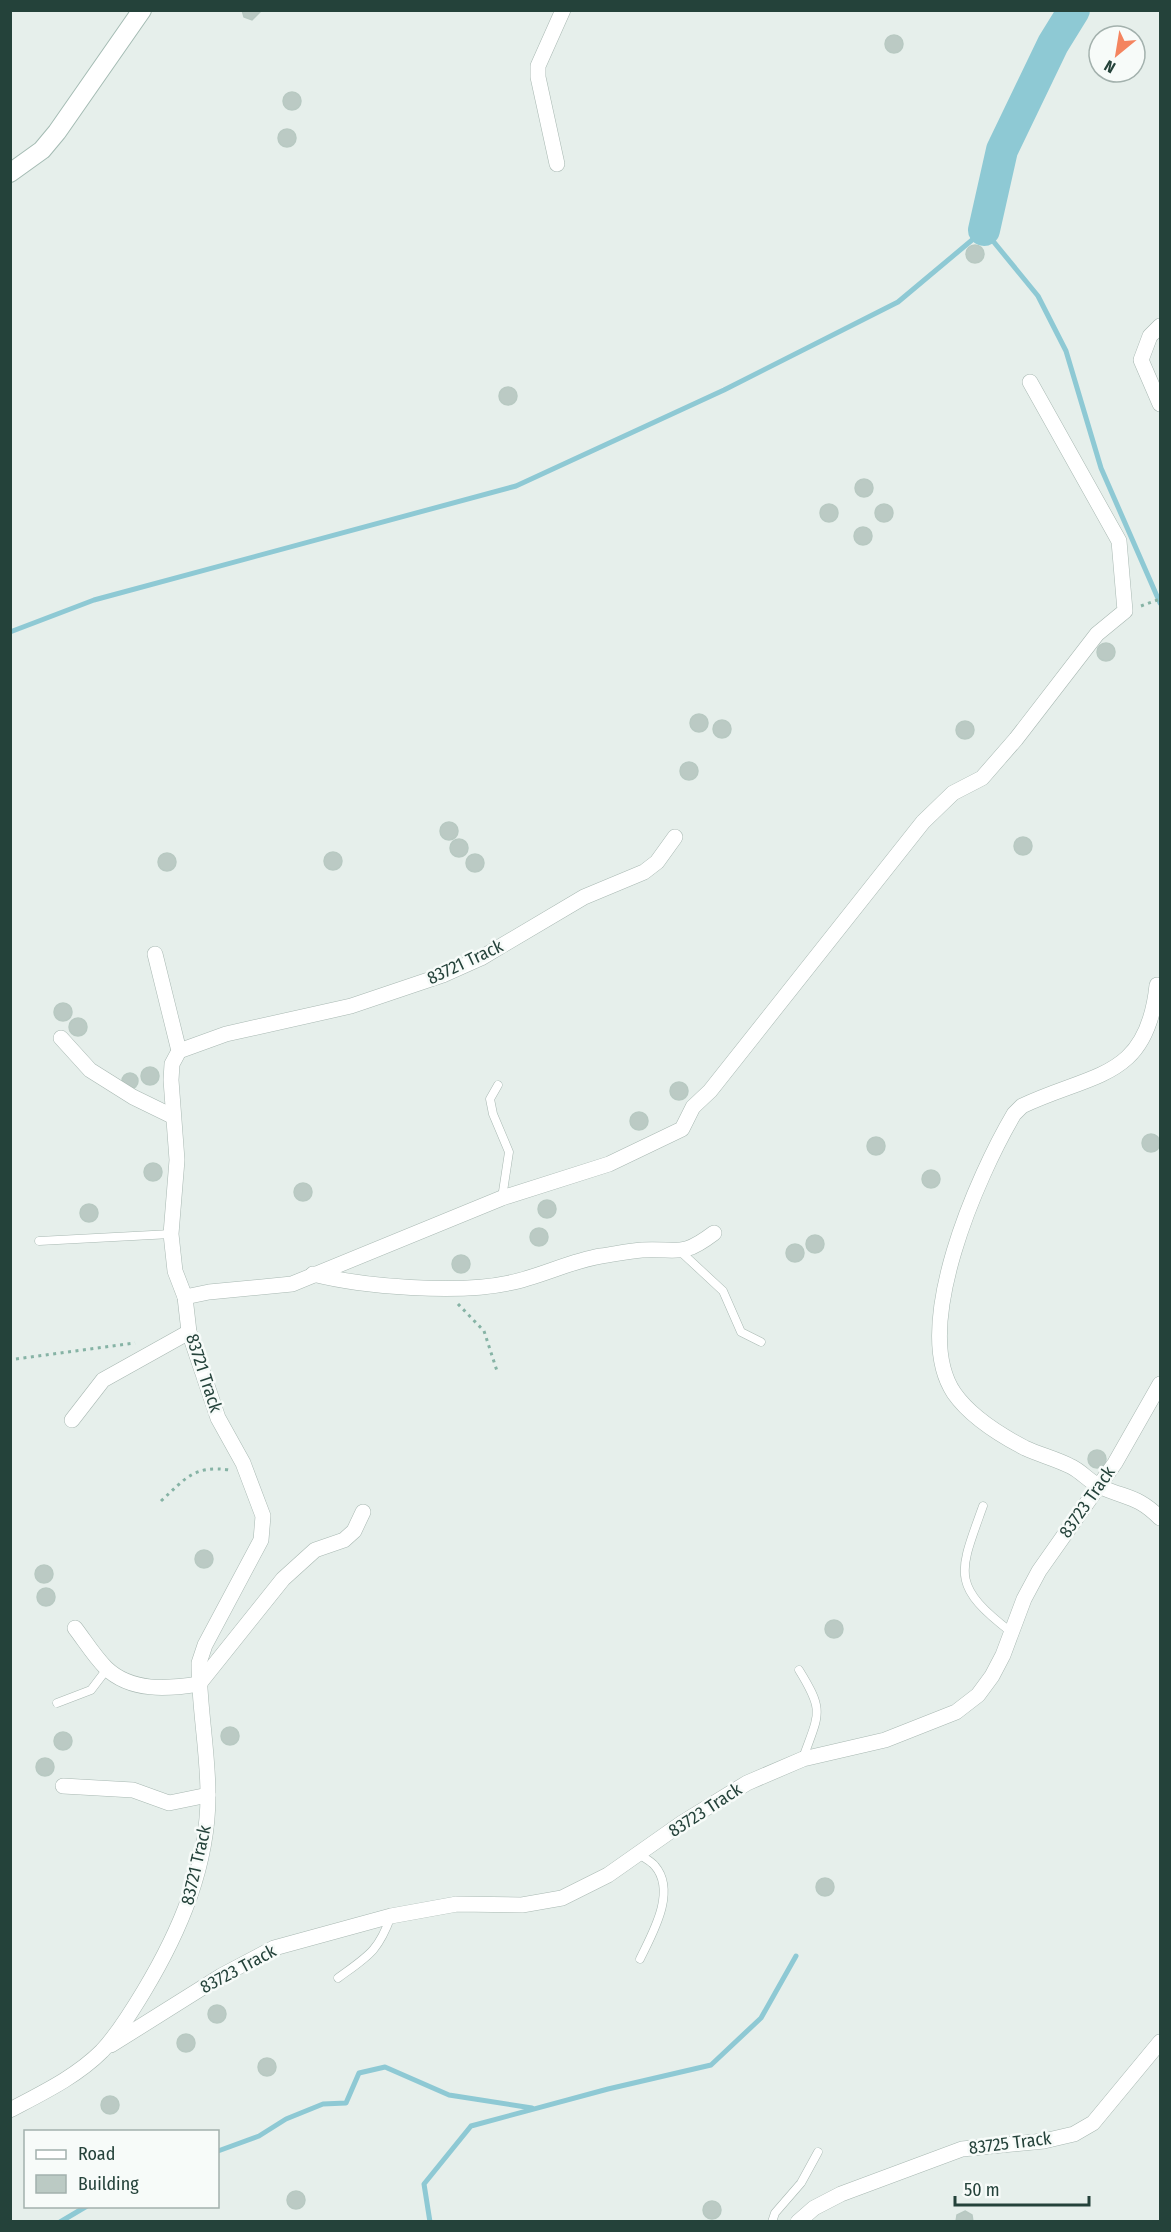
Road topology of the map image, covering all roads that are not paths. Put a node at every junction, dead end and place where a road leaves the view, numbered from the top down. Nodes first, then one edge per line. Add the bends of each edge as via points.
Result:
1 (142, 10) edge
2 (563, 10) edge
3 (557, 164) dead end
4 (10, 173) edge
5 (1161, 326) edge
6 (1030, 382) dead end
7 (1161, 404) edge
8 (675, 837) dead end
9 (155, 954) dead end
10 (1157, 985) dead end
11 (61, 1038) dead end
12 (179, 1051) junction
13 (498, 1085) dead end
14 (172, 1116) junction
15 (502, 1198) junction
16 (714, 1233) dead end
17 (171, 1234) junction
18 (39, 1241) dead end
19 (681, 1252) junction
20 (314, 1274) junction
21 (185, 1297) junction
22 (189, 1332) junction
23 (761, 1342) dead end
24 (1161, 1384) edge
25 (72, 1420) dead end
26 (1099, 1487) junction
27 (983, 1506) dead end
28 (363, 1512) dead end
29 (1161, 1518) edge
30 (75, 1628) dead end
31 (1011, 1632) junction
32 (107, 1669) junction
33 (799, 1670) dead end
34 (199, 1684) junction
35 (57, 1703) dead end
36 (803, 1759) junction
37 (63, 1786) dead end
38 (208, 1795) junction
39 (639, 1854) junction
40 (391, 1916) junction
41 (640, 1959) dead end
42 (338, 1978) dead end
43 (1161, 2042) edge
44 (103, 2049) junction
45 (10, 2110) edge
46 (818, 2152) dead end
47 (772, 2222) edge
48 (798, 2222) edge

1 - 4 street via 57,132 42,150
2 - 3 street via 538,77
5 - 7 street via 1150,336 1141,360
6 - 15 street via 1119,541 1125,611 1097,634 982,778 953,793 923,822 710,1091 693,1107 682,1129 609,1164
8 - 12 street, 83721 Track via 657,862 644,872 584,897 480,958 443,975 351,1006 226,1034
9 - 12 street
10 - 26 street via 1146,1035 1126,1060 1022,1106 1014,1114 959,1238 939,1312 938,1347 954,1392 973,1413 997,1431 1073,1468
11 - 14 street via 90,1070
12 - 14 street, 83721 Track via 172,1064
13 - 15 lane via 490,1099 509,1152
14 - 17 street, 83721 Track via 177,1160
15 - 20 street
16 - 19 street
17 - 18 lane
17 - 21 street, 83721 Track via 175,1271
19 - 20 street via 642,1250 597,1257 508,1284 443,1288 344,1282
19 - 23 lane via 723,1290 741,1332
20 - 21 street via 292,1284
21 - 22 street, 83721 Track
22 - 25 street via 103,1380
22 - 34 street, 83721 Track via 218,1418 263,1516 261,1540 205,1645 199,1663
24 - 26 street, 83723 Track
26 - 29 street via 1138,1499
26 - 31 street, 83723 Track via 1039,1571
27 - 31 lane via 963,1562 964,1573 975,1600
28 - 34 street via 354,1531 344,1540 315,1550 283,1578
30 - 32 street
31 - 36 street, 83723 Track via 992,1676 978,1695 956,1712 885,1740
32 - 34 street via 150,1688 166,1690
32 - 35 lane via 91,1690
33 - 36 lane via 818,1707 817,1722
34 - 38 street, 83721 Track
36 - 39 street, 83723 Track via 747,1783
37 - 38 street via 133,1790 169,1803
38 - 44 street, 83721 Track via 206,1835 182,1921 139,1999
39 - 40 street, 83723 Track via 585,1887 542,1903 457,1904
39 - 41 lane via 655,1866 663,1882 656,1925
40 - 42 lane via 382,1941 372,1953
40 - 44 street, 83723 Track via 266,1952
43 - 48 street, 83725 Track via 1093,2123 1074,2134 962,2149 841,2194 814,2208
44 - 45 street, 83721 Track via 48,2091
46 - 47 lane

